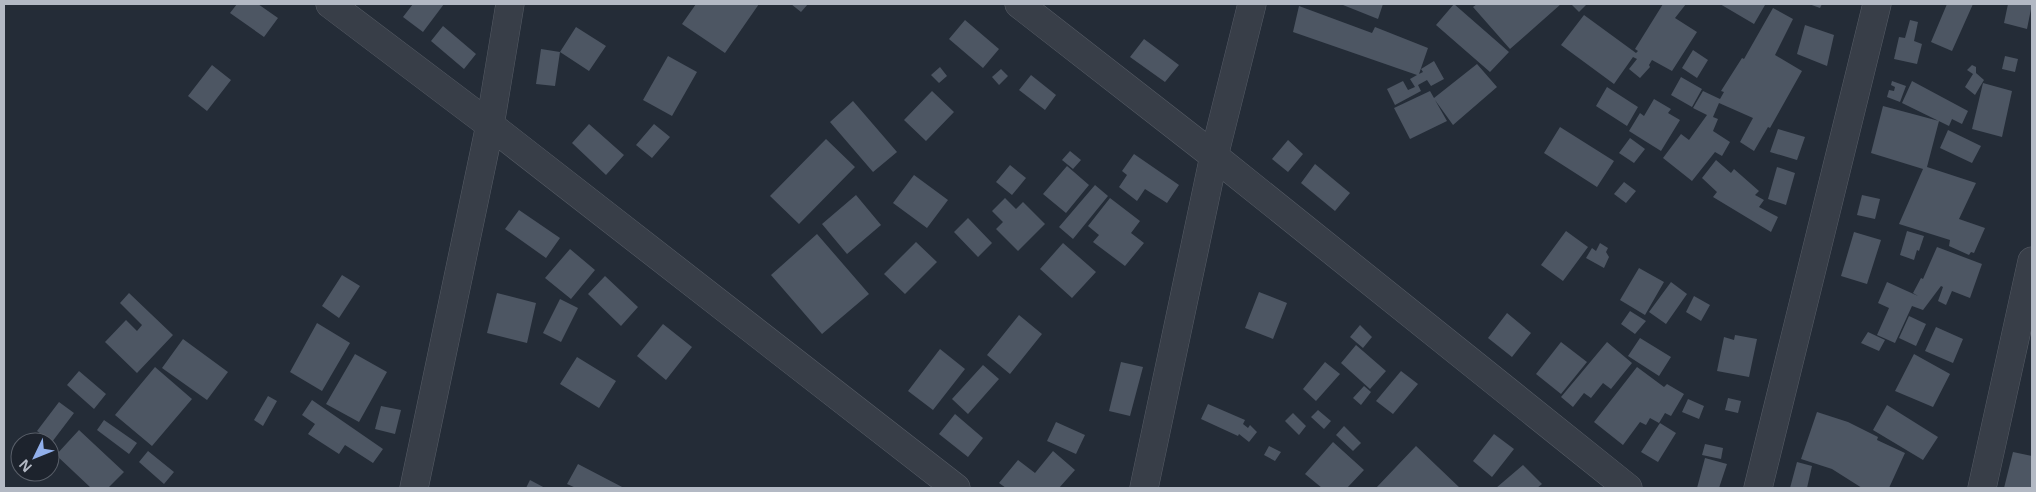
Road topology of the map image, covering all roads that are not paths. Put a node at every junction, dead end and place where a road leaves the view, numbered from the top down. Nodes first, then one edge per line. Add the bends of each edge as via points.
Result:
1 (330, 4) edge
2 (510, 4) edge
3 (1019, 4) edge
4 (1252, 4) edge
5 (1877, 4) edge
6 (490, 125) junction
7 (1214, 156) junction
8 (2032, 261) edge
9 (414, 488) edge
10 (956, 488) edge
11 (1144, 488) edge
12 (1628, 488) edge
13 (1758, 488) edge
14 (1982, 488) edge

1 - 6 street
2 - 6 street
3 - 7 street
4 - 7 street
5 - 13 street
6 - 9 street
6 - 10 street
7 - 11 street
7 - 12 street
8 - 14 street

